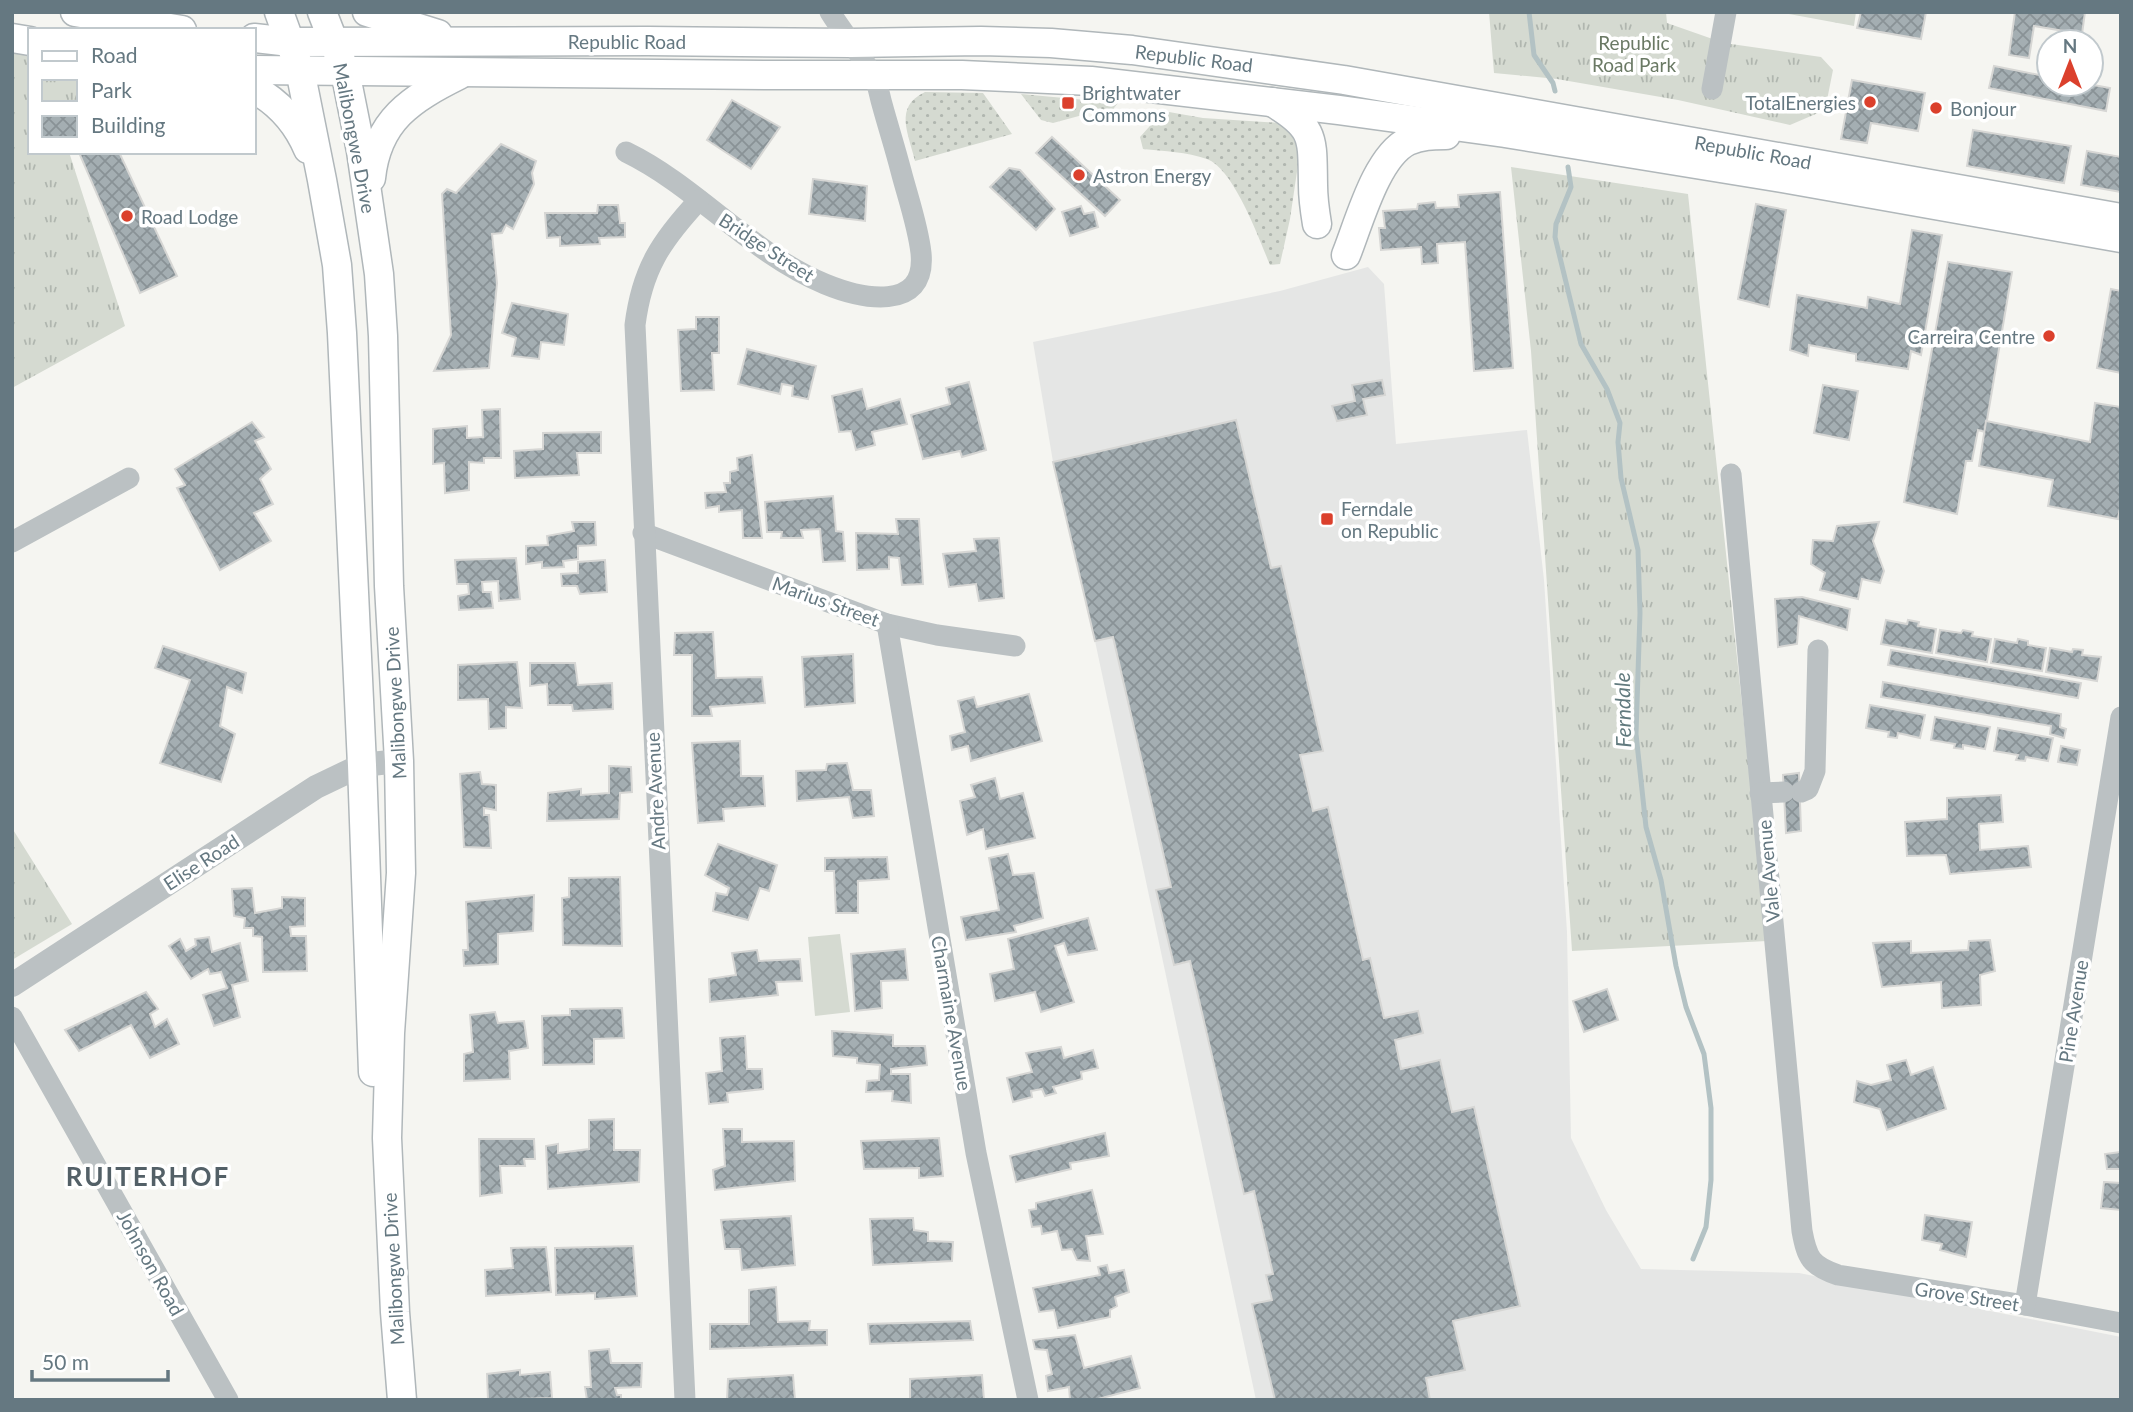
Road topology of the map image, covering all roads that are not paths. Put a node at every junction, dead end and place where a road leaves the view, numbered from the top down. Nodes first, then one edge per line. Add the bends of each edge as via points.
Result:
1 (194, 12) edge
2 (279, 12) edge
3 (322, 12) edge
4 (367, 12) edge
5 (830, 12) edge
6 (1726, 12) edge
7 (88, 15) edge
8 (169, 28) edge
9 (256, 38) edge
10 (462, 41) junction
11 (290, 42) junction
12 (334, 42) junction
13 (850, 43) junction
14 (256, 70) edge
15 (300, 70) junction
16 (345, 71) junction
17 (464, 72) junction
18 (874, 76) junction
19 (1712, 89) dead end
20 (256, 90) edge
21 (1271, 102) junction
22 (1505, 134) junction
23 (626, 152) dead end
24 (322, 180) junction
25 (369, 199) junction
26 (699, 201) junction
27 (2121, 218) edge
28 (1317, 224) dead end
29 (2121, 238) edge
30 (1346, 255) dead end
31 (1731, 474) dead end
32 (129, 478) dead end
33 (643, 533) junction
34 (12, 542) edge
35 (887, 624) junction
36 (1015, 646) dead end
37 (1818, 650) dead end
38 (2121, 717) edge
39 (399, 761) junction
40 (362, 765) junction
41 (1760, 793) junction
42 (12, 985) edge
43 (12, 1017) edge
44 (1815, 1265) joint
45 (2025, 1305) junction
46 (2121, 1323) edge
47 (228, 1400) edge
48 (392, 1400) edge
49 (402, 1400) edge
50 (685, 1400) edge
51 (1028, 1400) edge

1 - 7 main road via 171,17
2 - 11 main road, Malibongwe Drive
3 - 12 main road, Malibongwe Drive
4 - 10 main road
5 - 13 street
6 - 19 street
7 - 8 main road
9 - 11 main road, Republic Road
10 - 12 main road, Republic Road
10 - 13 main road, Republic Road
11 - 12 main road, Republic Road
11 - 15 main road, Malibongwe Drive
12 - 16 main road, Malibongwe Drive
13 - 18 street
13 - 27 main road, Republic Road via 1051,43 1225,61
14 - 15 main road, Republic Road
15 - 16 main road, Republic Road
15 - 24 main road, Malibongwe Drive
16 - 17 main road, Republic Road
16 - 25 main road, Malibongwe Drive
17 - 18 main road, Republic Road
17 - 25 main road via 406,106 387,127 373,163
18 - 21 main road, Republic Road via 1091,81
18 - 26 street, Bridge Street via 922,255 912,288 895,297 878,298 822,283 754,243
20 - 24 main road via 291,119
21 - 22 main road, Republic Road
21 - 28 main road via 1301,122 1312,144
22 - 29 main road, Republic Road
22 - 30 main road via 1432,135 1406,142 1381,171
23 - 26 street, Bridge Street via 653,165
24 - 40 main road, Malibongwe Drive via 337,265 342,333
25 - 39 main road, Malibongwe Drive via 383,336
26 - 33 street, Andre Avenue via 655,256 638,299 635,325
31 - 41 street, Vale Avenue
32 - 34 street
33 - 35 street, Marius Street
33 - 50 street, Andre Avenue
35 - 36 street, Marius Street
35 - 51 street, Charmaine Avenue via 976,1153
37 - 41 street via 1815,771 1808,789
38 - 45 street, Pine Avenue
39 - 40 street, Elise Road
39 - 49 main road, Malibongwe Drive via 401,873 386,1114
40 - 42 street, Elise Road via 316,788
40 - 48 main road, Malibongwe Drive via 370,1032
41 - 44 street, Vale Avenue via 1802,1231
43 - 47 street, Johnson Road
44 - 45 street, Grove Street via 1838,1275
45 - 46 street, Grove Street

